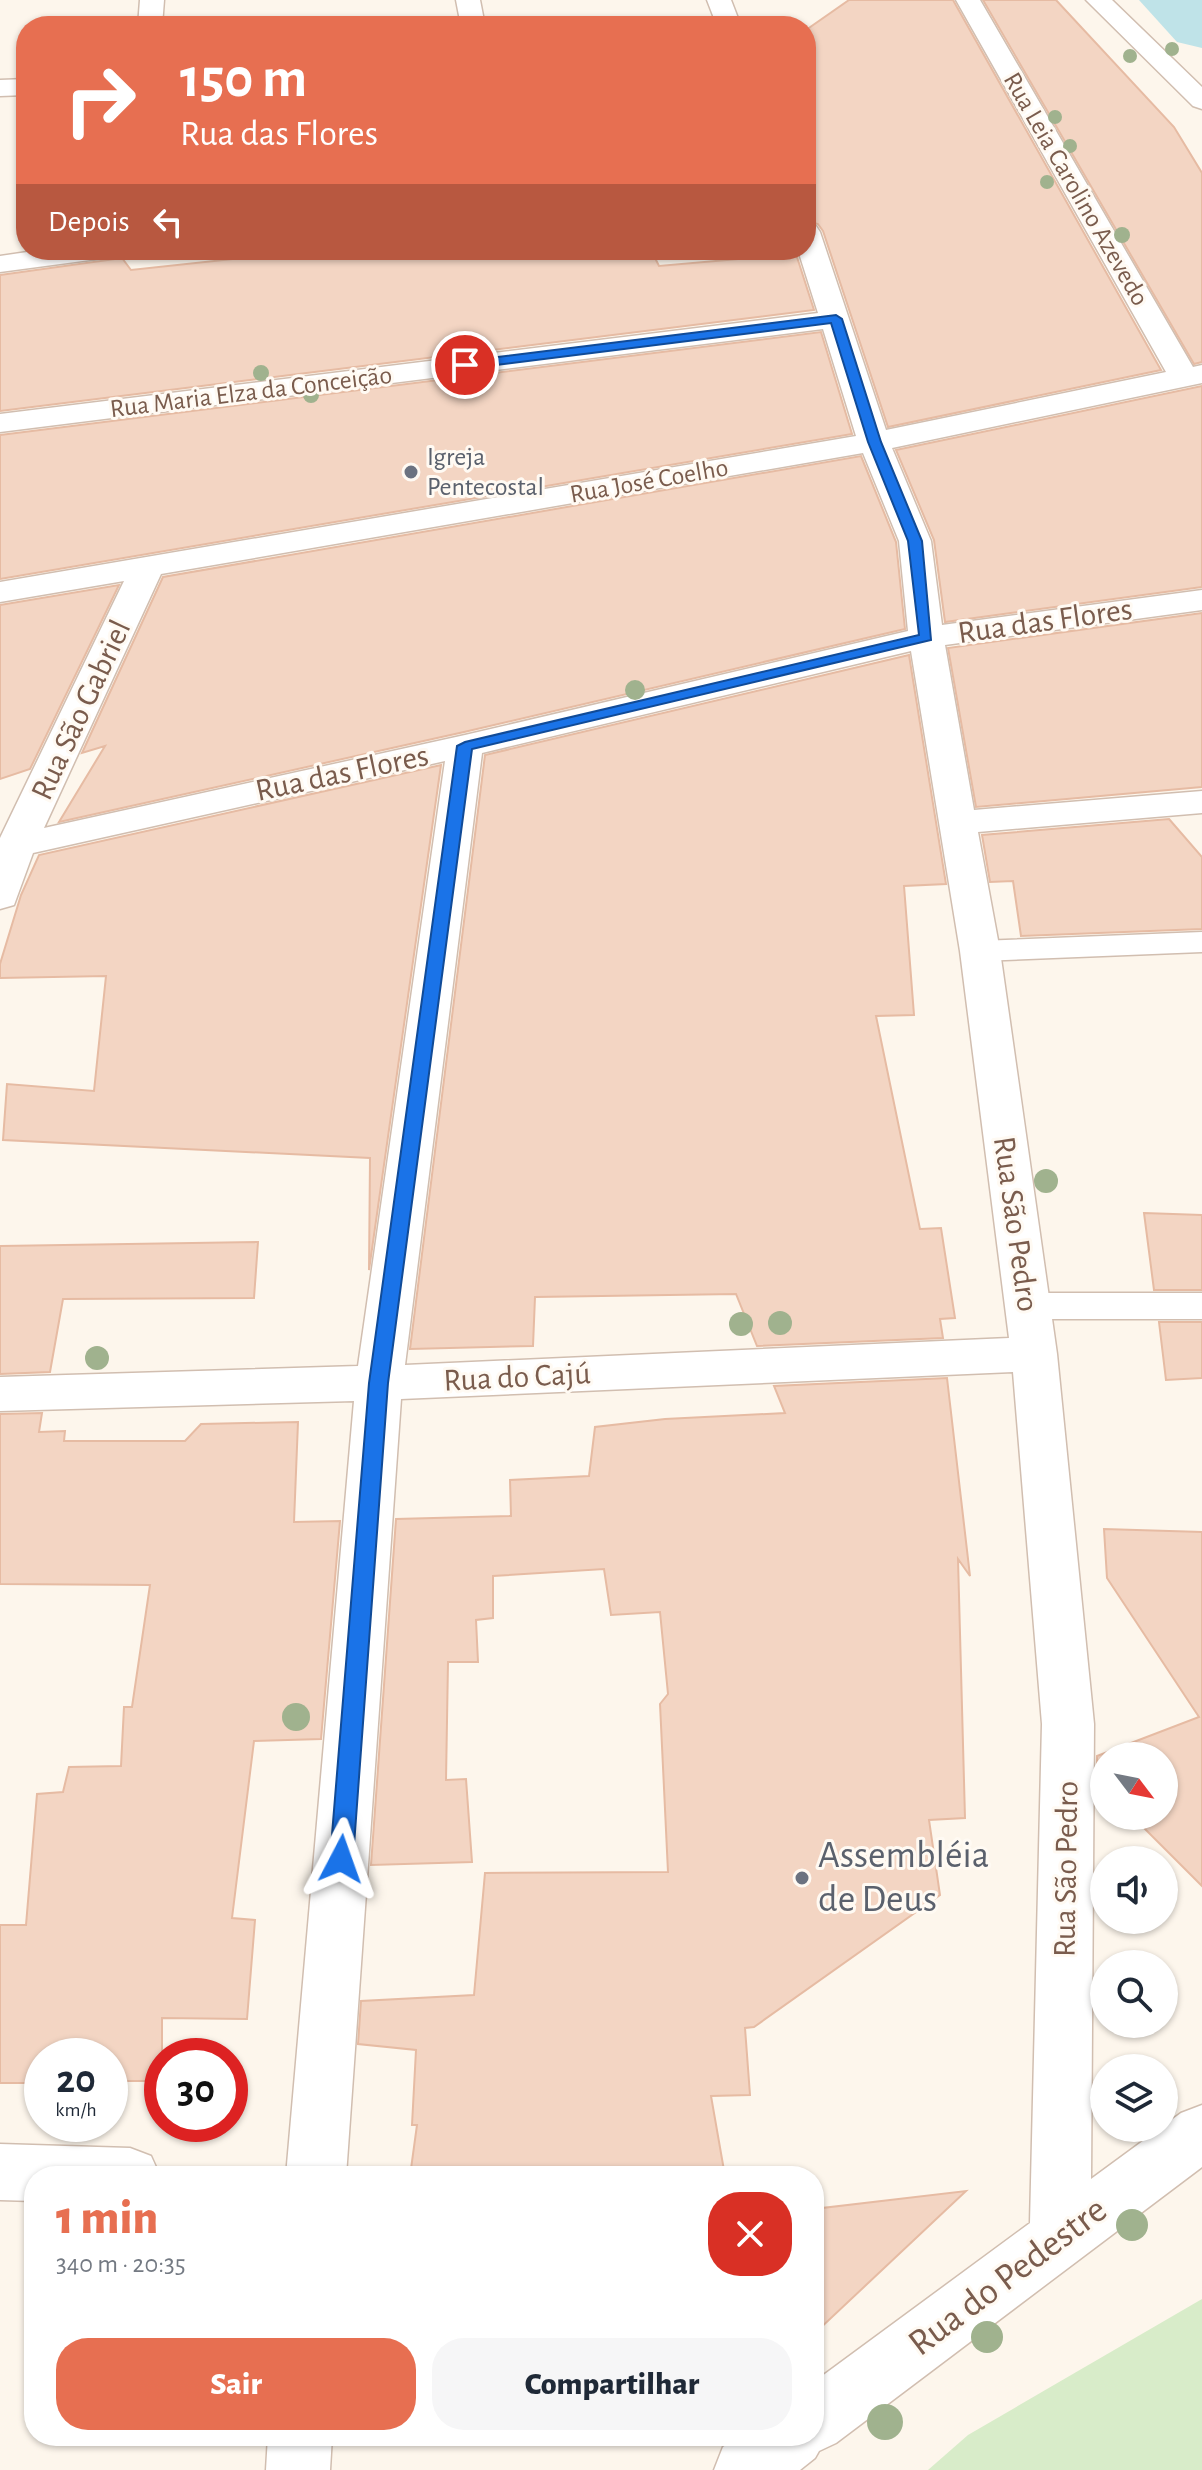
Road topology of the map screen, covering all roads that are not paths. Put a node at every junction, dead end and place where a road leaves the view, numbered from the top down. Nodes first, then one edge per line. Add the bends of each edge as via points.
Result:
1 (968, 0) edge
2 (1098, 0) edge
3 (1202, 101) edge
4 (30, 260) edge
5 (816, 260) edge
6 (0, 264) edge
7 (836, 319) junction
8 (1193, 376) edge
9 (0, 423) edge
10 (874, 442) junction
11 (147, 568) junction
12 (0, 592) edge
13 (1202, 600) edge
14 (926, 637) junction
15 (465, 746) junction
16 (1202, 802) edge
17 (960, 822) junction
18 (9, 847) edge
19 (0, 897) edge
20 (1202, 942) edge
21 (980, 951) junction
22 (1202, 1306) edge
23 (1030, 1330) junction
24 (379, 1383) junction
25 (0, 1394) edge
26 (1202, 2132) edge
27 (317, 2166) edge
28 (0, 2172) edge
29 (24, 2173) edge
30 (1060, 2240) junction
31 (824, 2414) edge
32 (299, 2446) edge
33 (779, 2446) edge
34 (298, 2470) edge
35 (746, 2470) edge

1 - 8 street, Rua Leia Carolino Azevedo
2 - 3 street
4 - 6 street
5 - 7 street, Rua São Pedro
7 - 9 street, Rua Maria Elza da Conceição
7 - 10 street, Rua São Pedro
8 - 10 street, Rua José Coelho
10 - 11 street, Rua José Coelho
10 - 14 street, Rua São Pedro via 915,541
11 - 12 street, Rua José Coelho
11 - 18 street, Rua São Gabriel
13 - 14 street, Rua das Flores
14 - 15 street, Rua das Flores
14 - 17 street, Rua São Pedro
15 - 18 street, Rua das Flores
15 - 24 street
16 - 17 street
17 - 21 street, Rua São Pedro
18 - 19 street, Rua São Gabriel
20 - 21 lane
21 - 23 street, Rua São Pedro
22 - 23 lane
23 - 24 street, Rua do Cajú
23 - 30 street, Rua São Pedro via 1068,1724
24 - 25 street, Rua do Cajú
24 - 27 street
26 - 30 street, Rua do Pedestre
28 - 29 street
30 - 31 street, Rua do Pedestre
32 - 34 street
33 - 35 street

